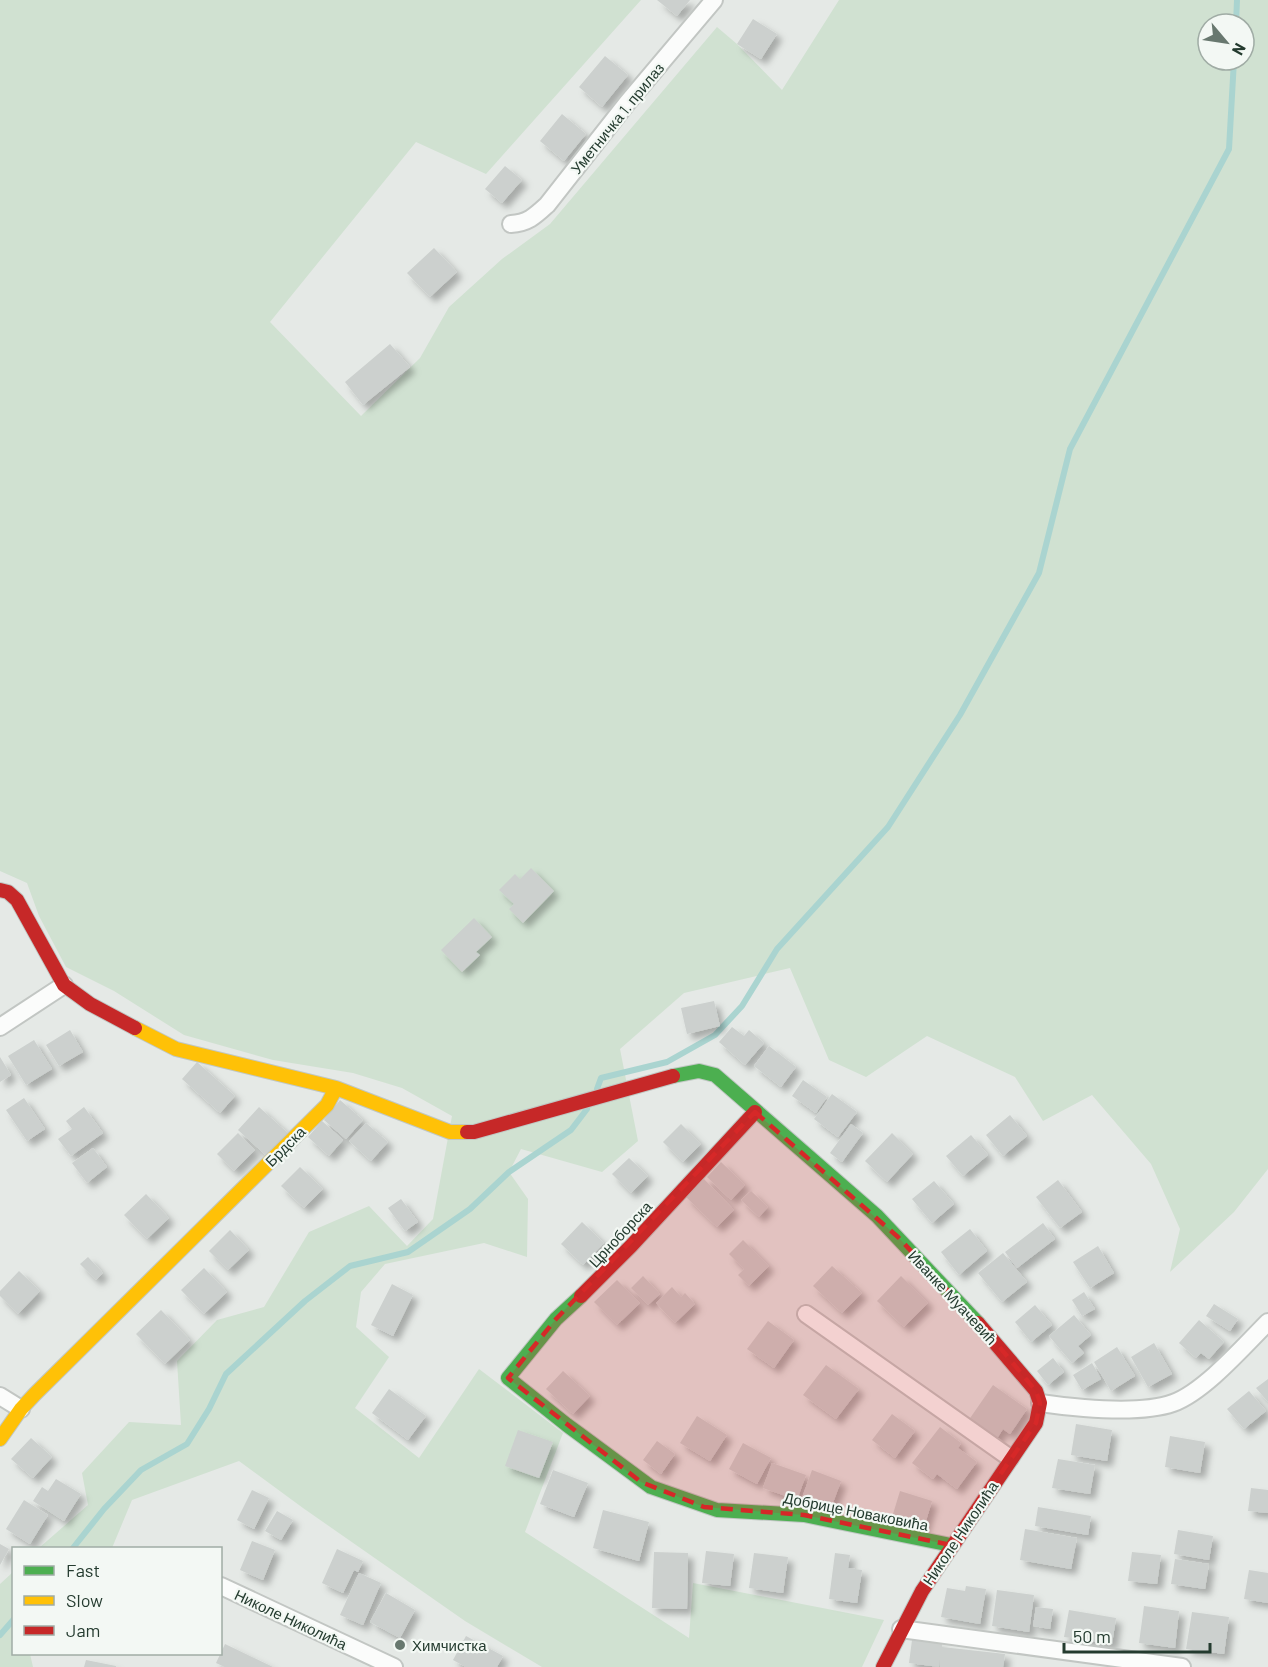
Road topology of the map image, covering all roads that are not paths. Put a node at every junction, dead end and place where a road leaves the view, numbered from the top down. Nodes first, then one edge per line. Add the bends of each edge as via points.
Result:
1 (714, 0) edge
2 (512, 224) dead end
3 (0, 890) edge
4 (64, 985) junction
5 (0, 1027) edge
6 (336, 1088) junction
7 (755, 1112) junction
8 (806, 1314) dead end
9 (1268, 1322) edge
10 (508, 1378) joint
11 (0, 1396) edge
12 (1040, 1403) junction
13 (21, 1409) junction
14 (0, 1439) edge
15 (1010, 1458) junction
16 (951, 1545) junction
17 (222, 1586) edge
18 (901, 1629) junction
19 (394, 1667) edge
20 (883, 1667) edge
21 (1182, 1667) edge

1 - 2 street, Уметничка 1. прилаз via 547,206 531,219
3 - 4 street via 14,896
4 - 5 street
4 - 6 street via 90,1004 176,1049
6 - 7 street, Иванке Муачевић via 458,1133 474,1132 645,1082 706,1072 724,1082
6 - 13 street, Брдска via 327,1105
7 - 10 street, Црноборска via 549,1328
7 - 12 street, Иванке Муачевић via 898,1237 1005,1354 1036,1391
8 - 15 street
9 - 12 street via 1210,1378 1174,1403 1153,1408 1082,1408
10 - 16 street, Добрице Новаковића via 651,1487 717,1510 804,1515
11 - 13 street
12 - 15 street, Николе Николића via 1036,1423
13 - 14 street, Брдска
15 - 16 street, Николе Николића
16 - 18 street, Николе Николића
17 - 19 street, Николе Николића
18 - 20 street, Николе Николића
18 - 21 street

